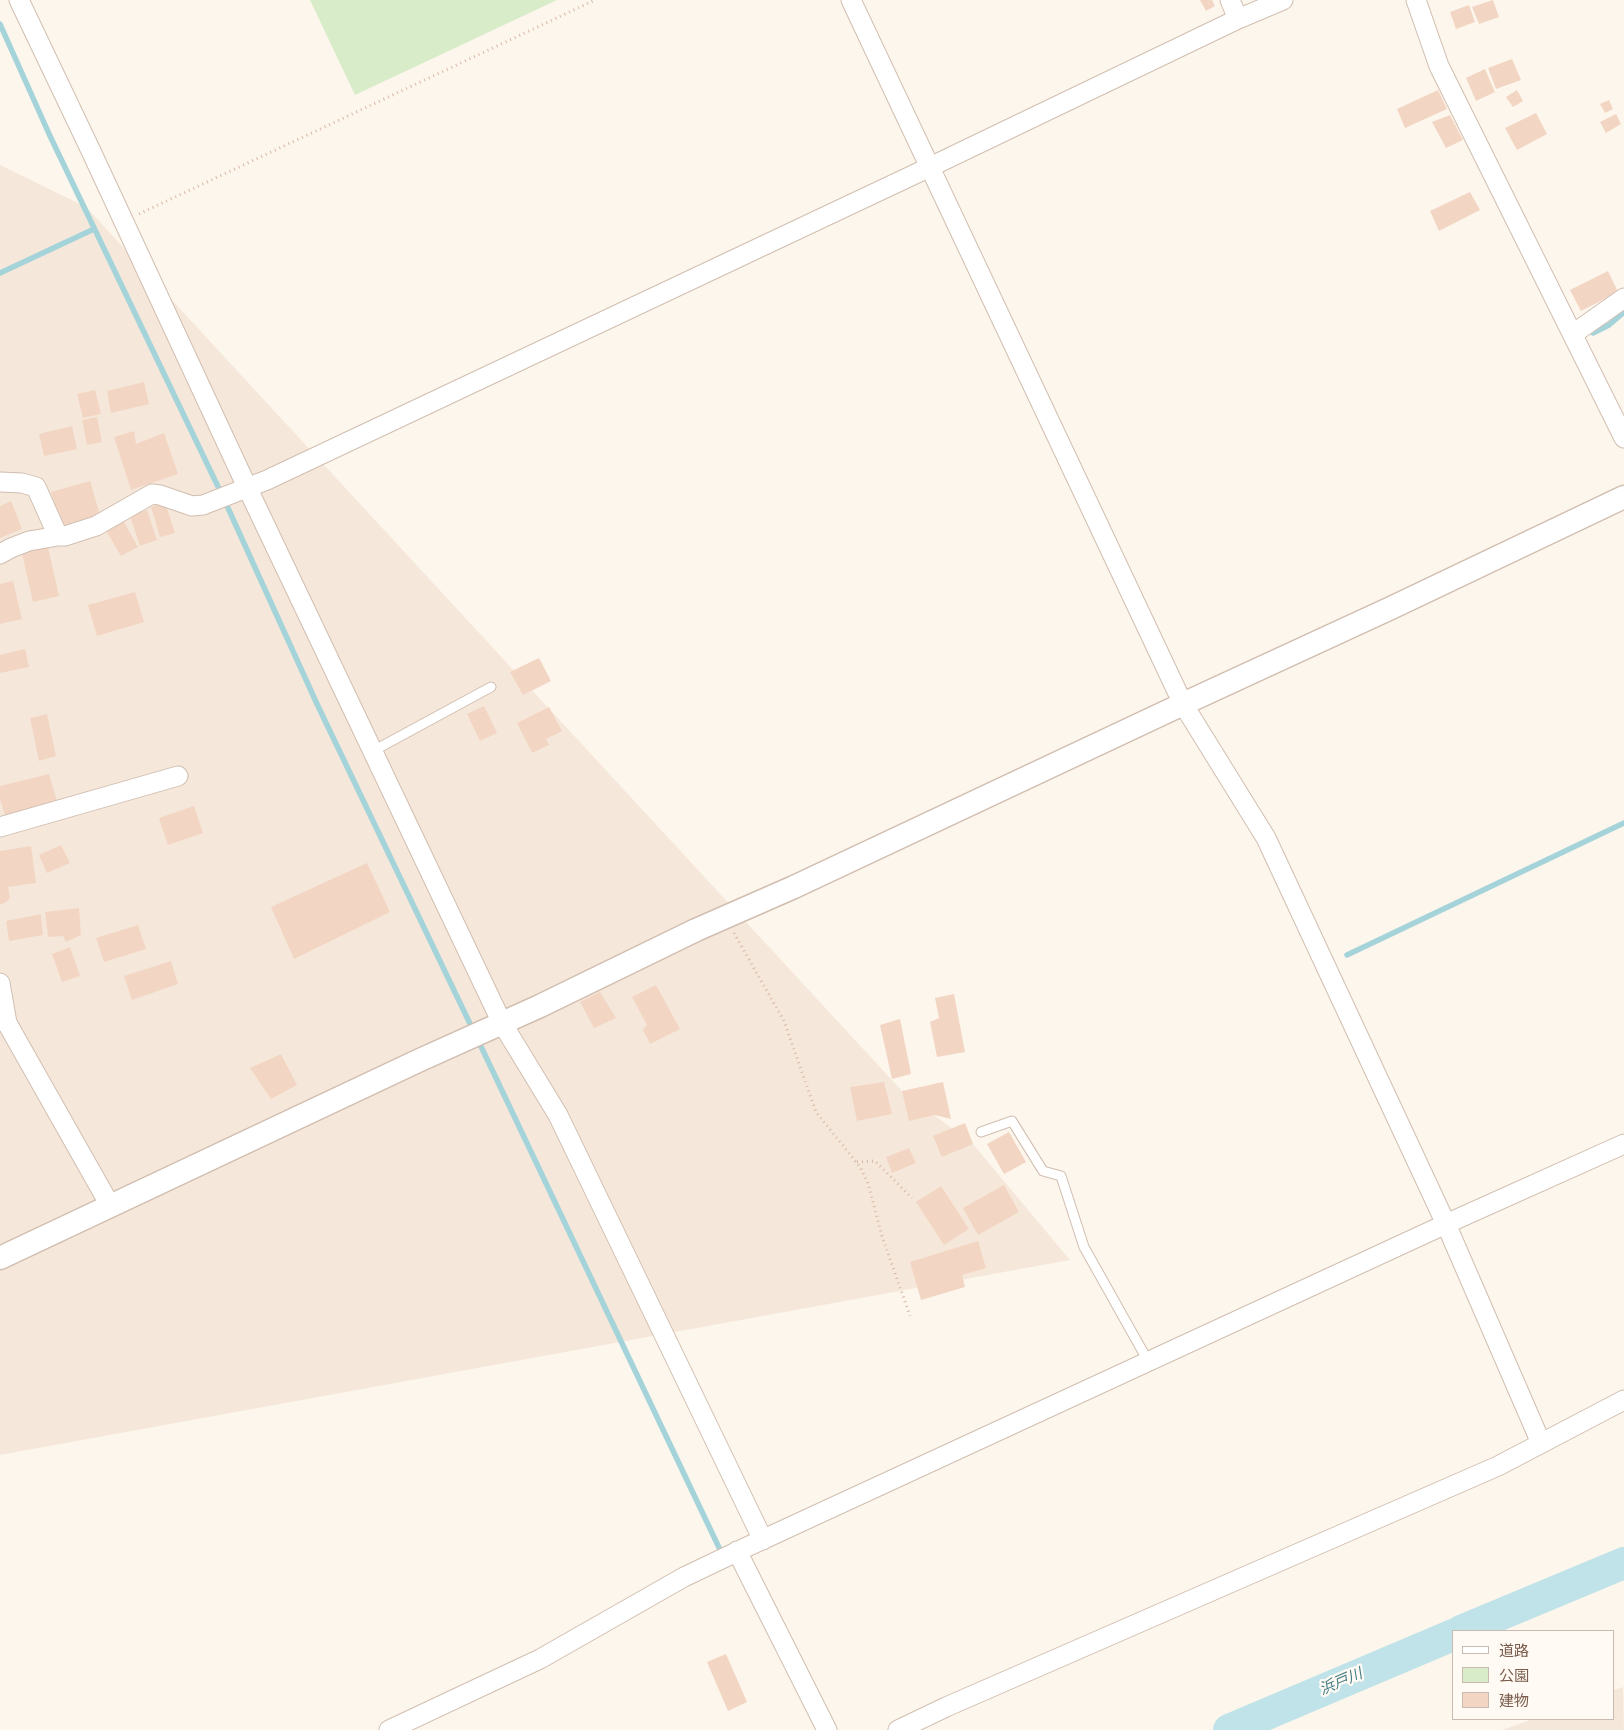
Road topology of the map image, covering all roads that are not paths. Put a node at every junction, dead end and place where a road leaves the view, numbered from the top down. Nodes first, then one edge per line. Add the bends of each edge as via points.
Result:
1 (19, 0) edge
2 (851, 0) edge
3 (1230, 0) edge
4 (1283, 0) edge
5 (1416, 0) edge
6 (1238, 19) junction
7 (930, 167) junction
8 (1624, 298) edge
9 (1573, 334) junction
10 (1624, 438) edge
11 (0, 482) edge
12 (244, 488) junction
13 (1624, 497) edge
14 (58, 536) junction
15 (0, 554) edge
16 (491, 687) dead end
17 (1183, 704) junction
18 (373, 751) junction
19 (178, 776) dead end
20 (0, 827) edge
21 (0, 983) edge
22 (4, 1023) edge
23 (496, 1025) junction
24 (981, 1132) dead end
25 (1624, 1144) edge
26 (110, 1207) junction
27 (1446, 1224) junction
28 (0, 1258) edge
29 (1148, 1361) junction
30 (1624, 1400) edge
31 (1541, 1443) junction
32 (750, 1545) junction
33 (390, 1730) edge
34 (827, 1730) edge
35 (898, 1730) edge

1 - 12 street
2 - 7 street
3 - 6 street
4 - 6 street
5 - 9 street via 1439,66
6 - 7 street
7 - 12 street
7 - 17 street
8 - 9 street
9 - 10 street
11 - 14 street via 36,487
12 - 14 street via 203,505 192,506 152,494 96,526
12 - 18 street
13 - 17 street
14 - 15 street via 29,541
16 - 18 lane
17 - 23 street
17 - 27 street via 1266,838
18 - 23 street
19 - 20 street
21 - 22 street
22 - 26 street
23 - 26 street
23 - 32 street via 558,1115
24 - 29 lane via 1012,1121 1043,1171 1061,1176 1084,1247
25 - 27 street
26 - 28 street
27 - 29 street
27 - 31 street
29 - 32 street
30 - 31 street
31 - 35 street via 1498,1466
32 - 33 street via 690,1574 540,1659
32 - 34 street

